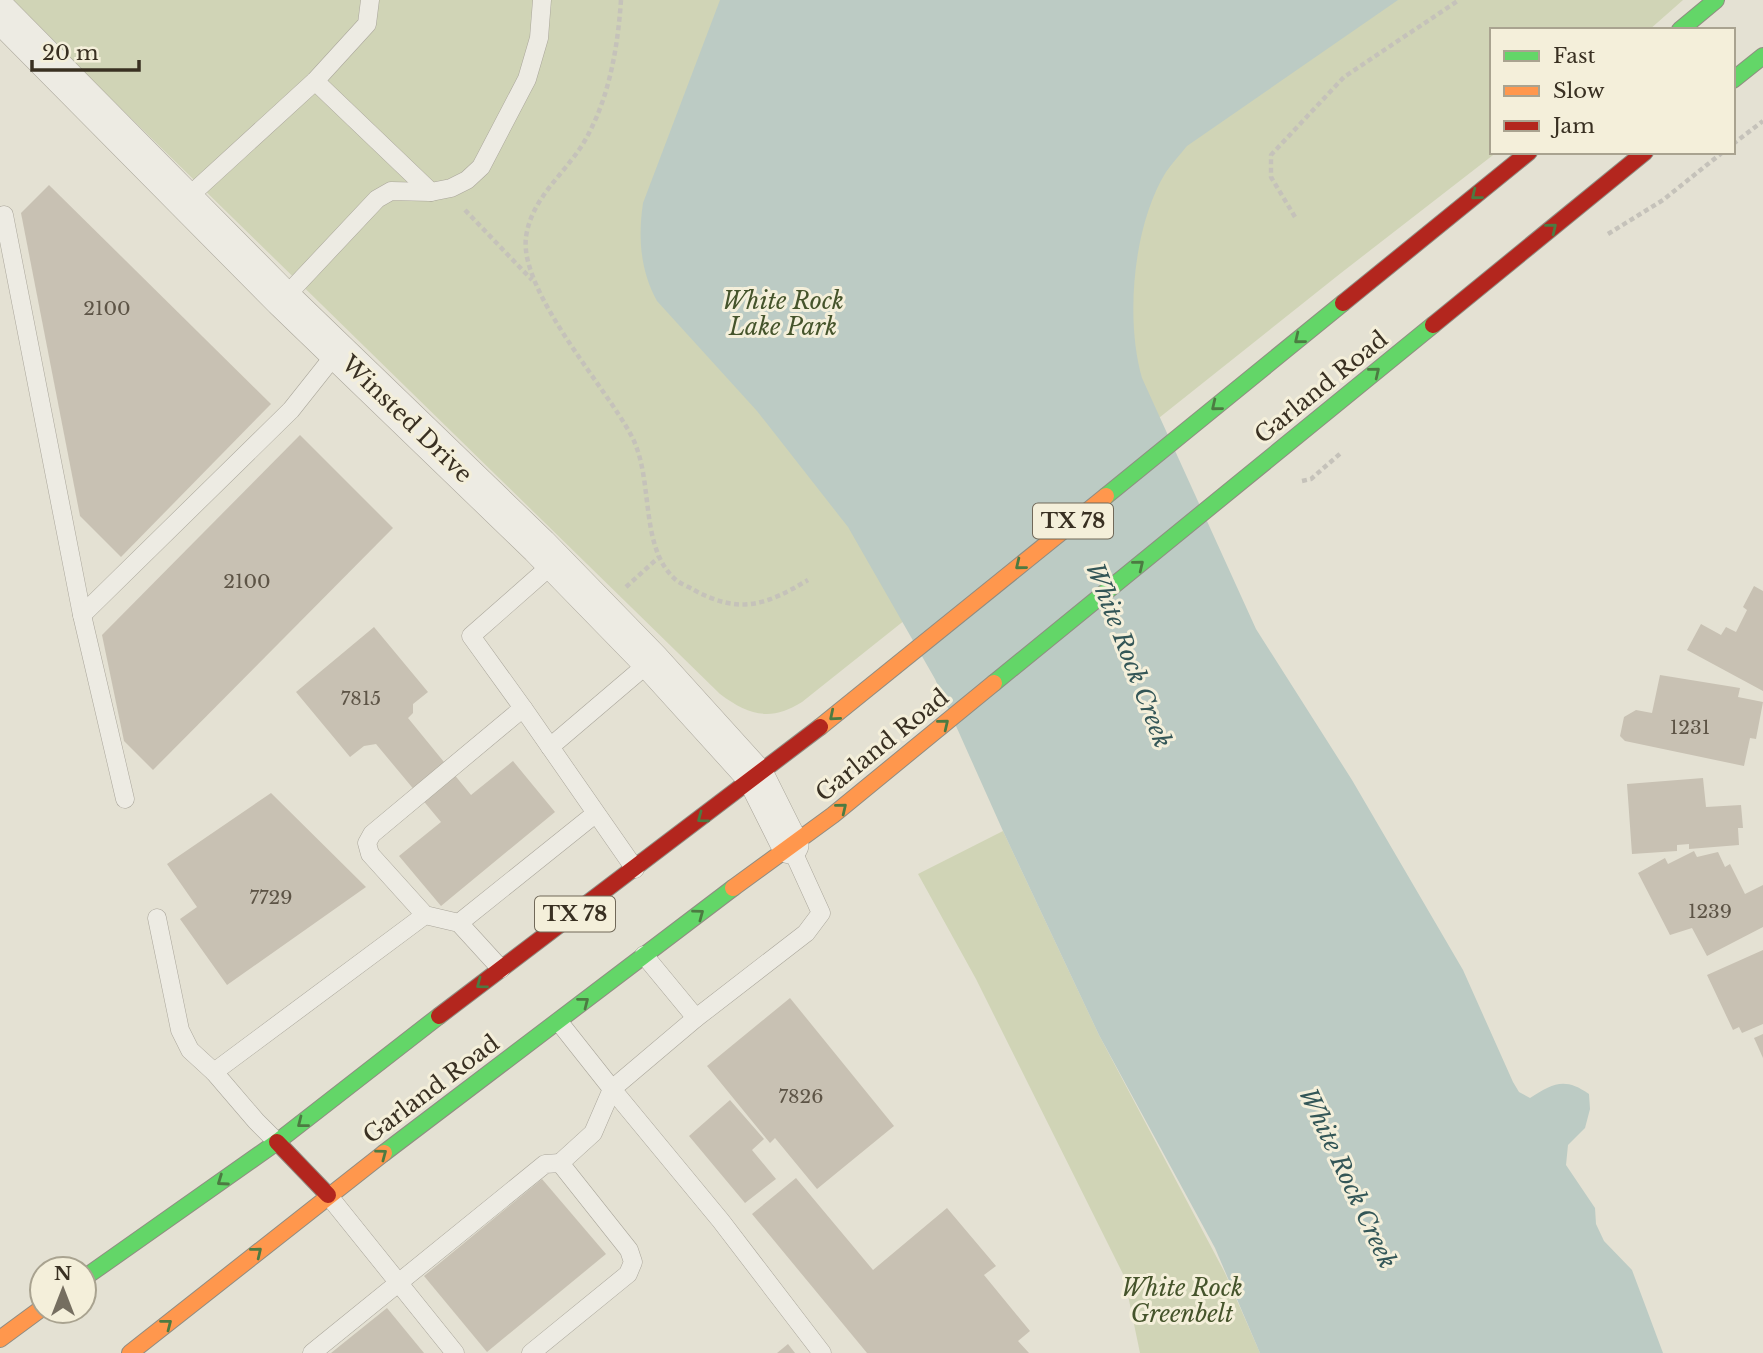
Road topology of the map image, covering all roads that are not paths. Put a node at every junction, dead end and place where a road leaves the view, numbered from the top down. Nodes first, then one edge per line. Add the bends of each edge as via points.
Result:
1 (370, 0) edge
2 (542, 0) edge
3 (1716, 0) edge
4 (0, 13) edge
5 (1682, 28) edge
6 (1763, 56) edge
7 (1763, 74) edge
8 (1735, 78) edge
9 (315, 82) junction
10 (1735, 91) edge
11 (1527, 154) edge
12 (1643, 154) edge
13 (430, 192) junction
14 (186, 199) junction
15 (4, 215) dead end
16 (283, 299) junction
17 (337, 352) junction
18 (555, 562) junction
19 (82, 615) junction
20 (651, 661) junction
21 (523, 708) junction
22 (550, 747) junction
23 (756, 777) junction
24 (125, 799) dead end
25 (595, 814) junction
26 (790, 845) junction
27 (635, 869) junction
28 (425, 915) junction
29 (157, 918) dead end
30 (460, 923) junction
31 (644, 955) junction
32 (501, 969) junction
33 (696, 1018) junction
34 (559, 1021) junction
35 (214, 1072) junction
36 (612, 1089) junction
37 (277, 1142) junction
38 (560, 1163) junction
39 (328, 1195) junction
40 (98, 1268) edge
41 (400, 1283) junction
42 (28, 1318) edge
43 (0, 1339) edge
44 (133, 1352) edge
45 (312, 1353) edge
46 (455, 1353) edge
47 (531, 1353) edge
48 (822, 1353) edge

1 - 9 lane via 367,24
2 - 13 lane via 539,38 527,79 481,167 459,184
3 - 5 main road
4 - 14 street, Winsted Drive
6 - 8 main road
7 - 10 main road
9 - 13 lane
9 - 14 lane
11 -> 23 main road, TX 78
26 -> 12 main road, Garland Road via 892,768
13 - 16 lane via 391,191 377,199
14 - 16 street, Winsted Drive
15 - 19 lane
16 - 17 street, Winsted Drive
17 - 18 street, Winsted Drive
17 - 19 lane via 291,410
18 - 20 street, Winsted Drive
18 - 21 lane via 471,636
19 - 24 lane
20 - 22 lane
20 - 23 street, Winsted Drive
21 - 22 lane
21 - 28 lane via 372,834 367,843 370,854
22 - 25 lane
23 - 26 street, Winsted Drive
23 -> 27 main road, TX 78
25 - 27 lane
25 - 30 lane
31 -> 26 main road, Garland Road
26 - 33 lane via 821,913 806,933
27 - 32 main road, TX 78
28 - 30 lane
28 - 35 lane
29 - 35 lane via 180,1030 190,1050
30 - 32 lane
31 - 33 lane
34 -> 31 main road, Garland Road
32 -> 37 main road, TX 78
33 - 36 lane
34 - 36 lane
39 -> 34 main road, Garland Road
35 - 37 lane
36 - 38 lane via 593,1133
36 - 48 lane
37 - 39 main road
37 -> 40 main road, TX 78
38 - 41 lane via 545,1164
38 - 47 lane via 629,1250 633,1262 628,1274
39 - 41 lane
44 -> 39 main road, Garland Road
41 - 45 lane
41 - 46 lane
42 - 43 main road

